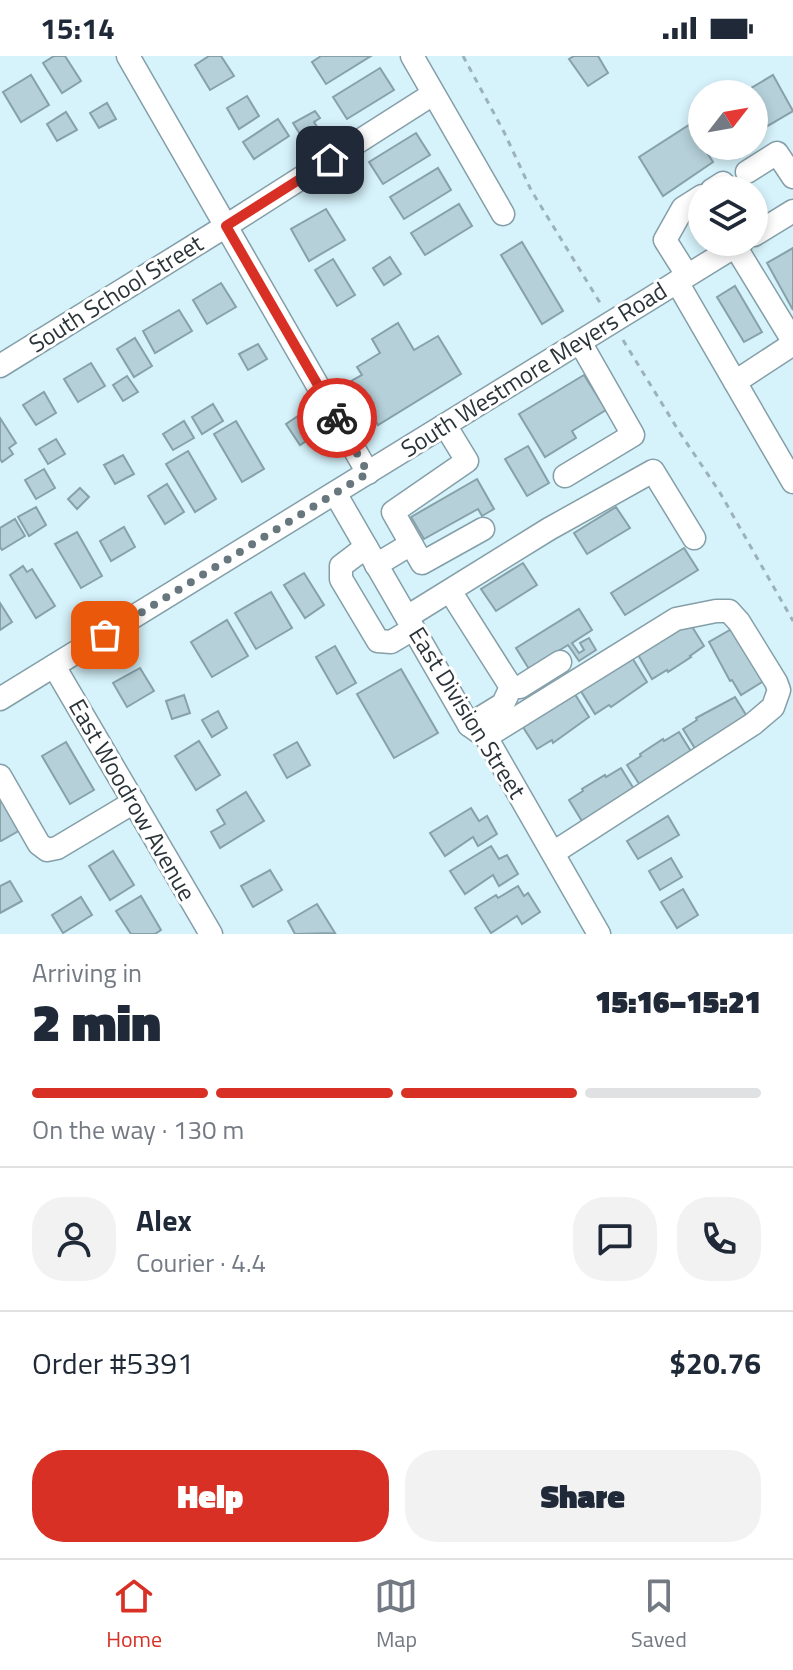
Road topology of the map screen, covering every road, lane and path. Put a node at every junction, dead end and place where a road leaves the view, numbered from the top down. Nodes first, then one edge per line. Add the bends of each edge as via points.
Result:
1 (128, 56) edge
2 (412, 56) edge
3 (463, 56) edge
4 (433, 94) junction
5 (785, 148) edge
6 (747, 172) dead end
7 (793, 177) edge
8 (688, 205) edge
9 (793, 211) edge
10 (503, 214) dead end
11 (768, 225) edge
12 (226, 226) junction
13 (718, 256) edge
14 (756, 256) edge
15 (682, 279) junction
16 (601, 304) dead end
17 (623, 340) dead end
18 (580, 342) junction
19 (793, 342) edge
20 (0, 366) edge
21 (735, 382) junction
22 (445, 425) junction
23 (368, 473) junction
24 (565, 476) dead end
25 (793, 482) edge
26 (335, 493) junction
27 (483, 529) dead end
28 (694, 538) dead end
29 (411, 544) junction
30 (371, 556) junction
31 (450, 591) junction
32 (793, 621) edge
33 (410, 623) junction
34 (560, 662) dead end
35 (54, 666) junction
36 (511, 687) junction
37 (0, 699) edge
38 (478, 731) junction
39 (0, 776) edge
40 (134, 802) junction
41 (553, 853) junction
42 (211, 934) edge
43 (599, 934) edge

1 - 12 street
2 - 4 street
3 - 16 path via 531,190
4 - 10 street
4 - 12 street, South School Street
5 - 6 street
5 - 7 street
8 - 15 street via 665,240
9 - 11 street, South Westmore Meyers Road
12 - 20 street, South School Street
12 - 23 street
13 - 15 street, South Westmore Meyers Road
14 - 19 street
15 - 18 street, South Westmore Meyers Road
15 - 21 street
17 - 32 path
18 - 22 street, South Westmore Meyers Road
18 - 24 street via 633,435
19 - 21 street
21 - 25 street
22 - 23 street, South Westmore Meyers Road
22 - 29 street via 467,461 393,512
23 - 26 street, South Westmore Meyers Road
26 - 30 street, East Division Street
26 - 35 street, South Westmore Meyers Road
27 - 29 street via 422,563
28 - 31 street via 653,471
29 - 30 street
30 - 33 street, East Division Street
30 - 33 street via 341,566 341,579 378,641 391,642
31 - 33 street
31 - 36 street
33 - 38 street, East Division Street
34 - 36 street via 520,687
35 - 37 street, South Westmore Meyers Road
35 - 40 street, East Woodrow Avenue
36 - 38 street
38 - 41 street, East Division Street
38 - 41 street via 676,619 708,613 729,611 776,682 773,707 753,724
39 - 40 street via 47,850
40 - 42 street, East Woodrow Avenue
41 - 43 street, East Division Street

